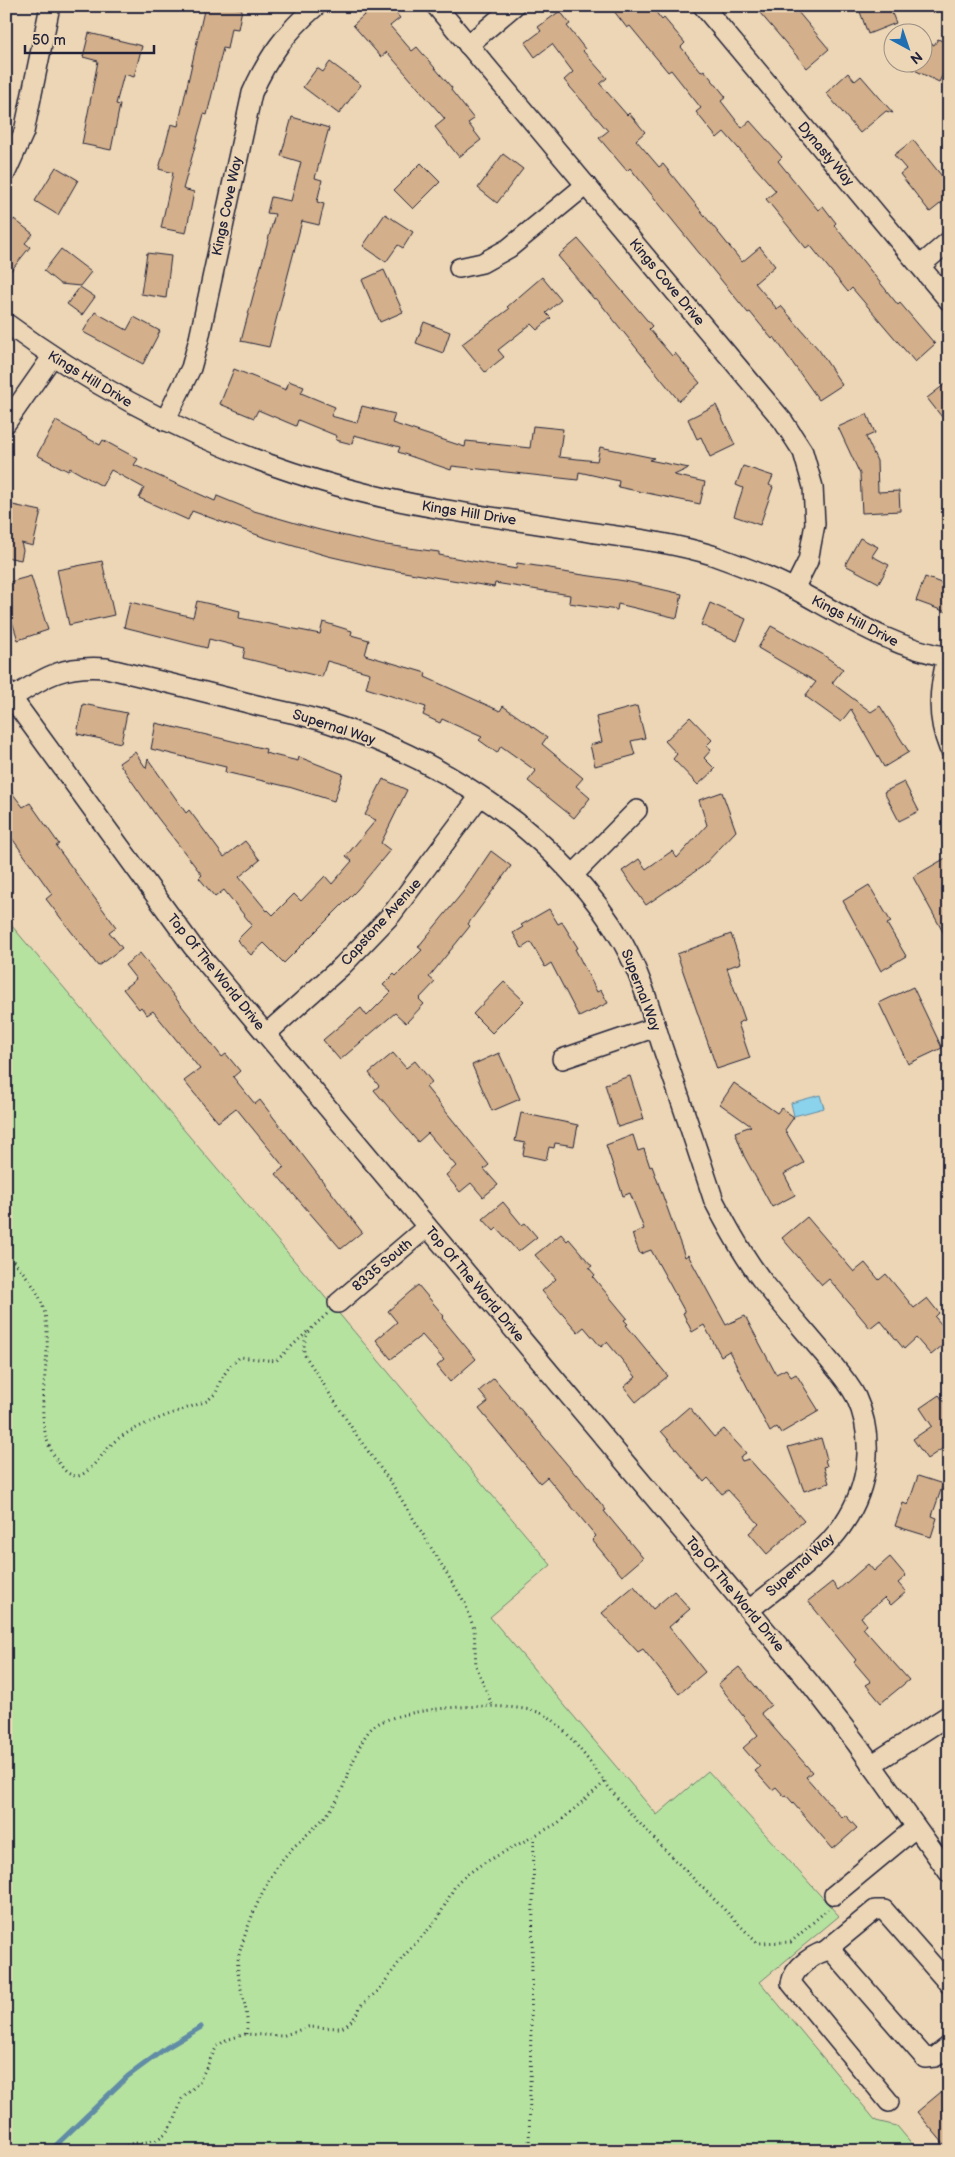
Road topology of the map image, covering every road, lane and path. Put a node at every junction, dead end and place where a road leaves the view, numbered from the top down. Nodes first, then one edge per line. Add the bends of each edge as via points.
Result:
1 (50, 6) edge
2 (316, 6) edge
3 (436, 6) edge
4 (514, 6) edge
5 (703, 6) edge
6 (468, 45) junction
7 (6, 172) edge
8 (586, 185) junction
9 (949, 241) edge
10 (920, 266) junction
11 (458, 268) dead end
12 (949, 301) edge
13 (6, 324) edge
14 (52, 357) junction
15 (165, 421) junction
16 (6, 423) edge
17 (794, 589) junction
18 (948, 657) edge
19 (9, 694) edge
20 (949, 748) edge
21 (480, 796) junction
22 (636, 810) dead end
23 (573, 875) junction
24 (656, 1027) junction
25 (266, 1034) junction
26 (562, 1059) dead end
27 (427, 1227) junction
28 (6, 1254) edge
29 (338, 1303) joint
30 (308, 1332) junction
31 (749, 1610) junction
32 (492, 1705) junction
33 (949, 1715) edge
34 (871, 1764) junction
35 (604, 1782) junction
36 (915, 1828) junction
37 (534, 1838) junction
38 (949, 1873) edge
39 (834, 1895) joint
40 (825, 1951) junction
41 (949, 1984) edge
42 (246, 2034) junction
43 (949, 2046) edge
44 (889, 2102) dead end
45 (118, 2151) edge
46 (529, 2151) edge

1 - 7 street via 24,132
2 - 15 street, Kings Cove Way via 287,33 267,62 252,93 199,339 191,368
3 - 6 street, Kings Cove Drive
4 - 6 street
5 - 10 street, Dynasty Way
6 - 8 street, Kings Cove Drive
8 - 11 street via 509,248 482,263
8 - 17 street, Kings Cove Drive via 784,421 803,452 813,487 815,524 808,561
9 - 10 street
10 - 12 street, Dynasty Way
13 - 14 street, Kings Hill Drive
14 - 15 street, Kings Hill Drive
14 - 16 street
15 - 17 street, Kings Hill Drive via 233,452 353,490 440,508 665,544 719,558
17 - 18 street, Kings Hill Drive via 875,634 910,649
18 - 20 street via 938,707
19 - 21 street, Supernal Way via 60,671 82,666 106,668 328,722 432,766
19 - 25 street, Top Of The World Drive via 194,948
21 - 23 street, Supernal Way via 530,834
21 - 25 street, Capstone Avenue via 391,915 342,966
22 - 23 street
23 - 24 street, Supernal Way via 624,944
24 - 26 street
24 - 31 street, Supernal Way via 714,1201 728,1228 761,1279 843,1376 856,1396 864,1419 866,1469 858,1498 844,1524 824,1547
25 - 27 street, Top Of The World Drive
27 - 29 street, 8335 South
27 - 31 street, Top Of The World Drive
28 - 30 path via 23,1271 41,1299 48,1344 42,1410 44,1433 51,1454 72,1475 80,1476 107,1448 130,1432 207,1401 240,1357 276,1361
29 - 30 path
30 - 32 path via 303,1341 304,1354 311,1367 392,1484 465,1603 474,1629 476,1666
31 - 34 street, Top Of The World Drive
32 - 35 path via 535,1710 548,1716
32 - 42 path via 395,1716 367,1733 333,1806 288,1853 269,1879 238,1966 247,2010
33 - 34 street
34 - 36 street, Top Of The World Drive
35 - 37 path via 572,1812
35 - 39 path via 757,1943 790,1942 830,1907
36 - 38 street, Top Of The World Drive
36 - 39 street
37 - 42 path via 503,1852 461,1879 437,1920 346,2026 308,2028 282,2036
37 - 46 path
40 - 41 street via 875,1910 884,1910
40 - 43 street via 831,1950 926,2058 935,2057
40 - 44 street via 820,1951 793,1974 791,1983
42 - 45 path via 217,2046 199,2082 182,2099 172,2126 162,2138 129,2144

